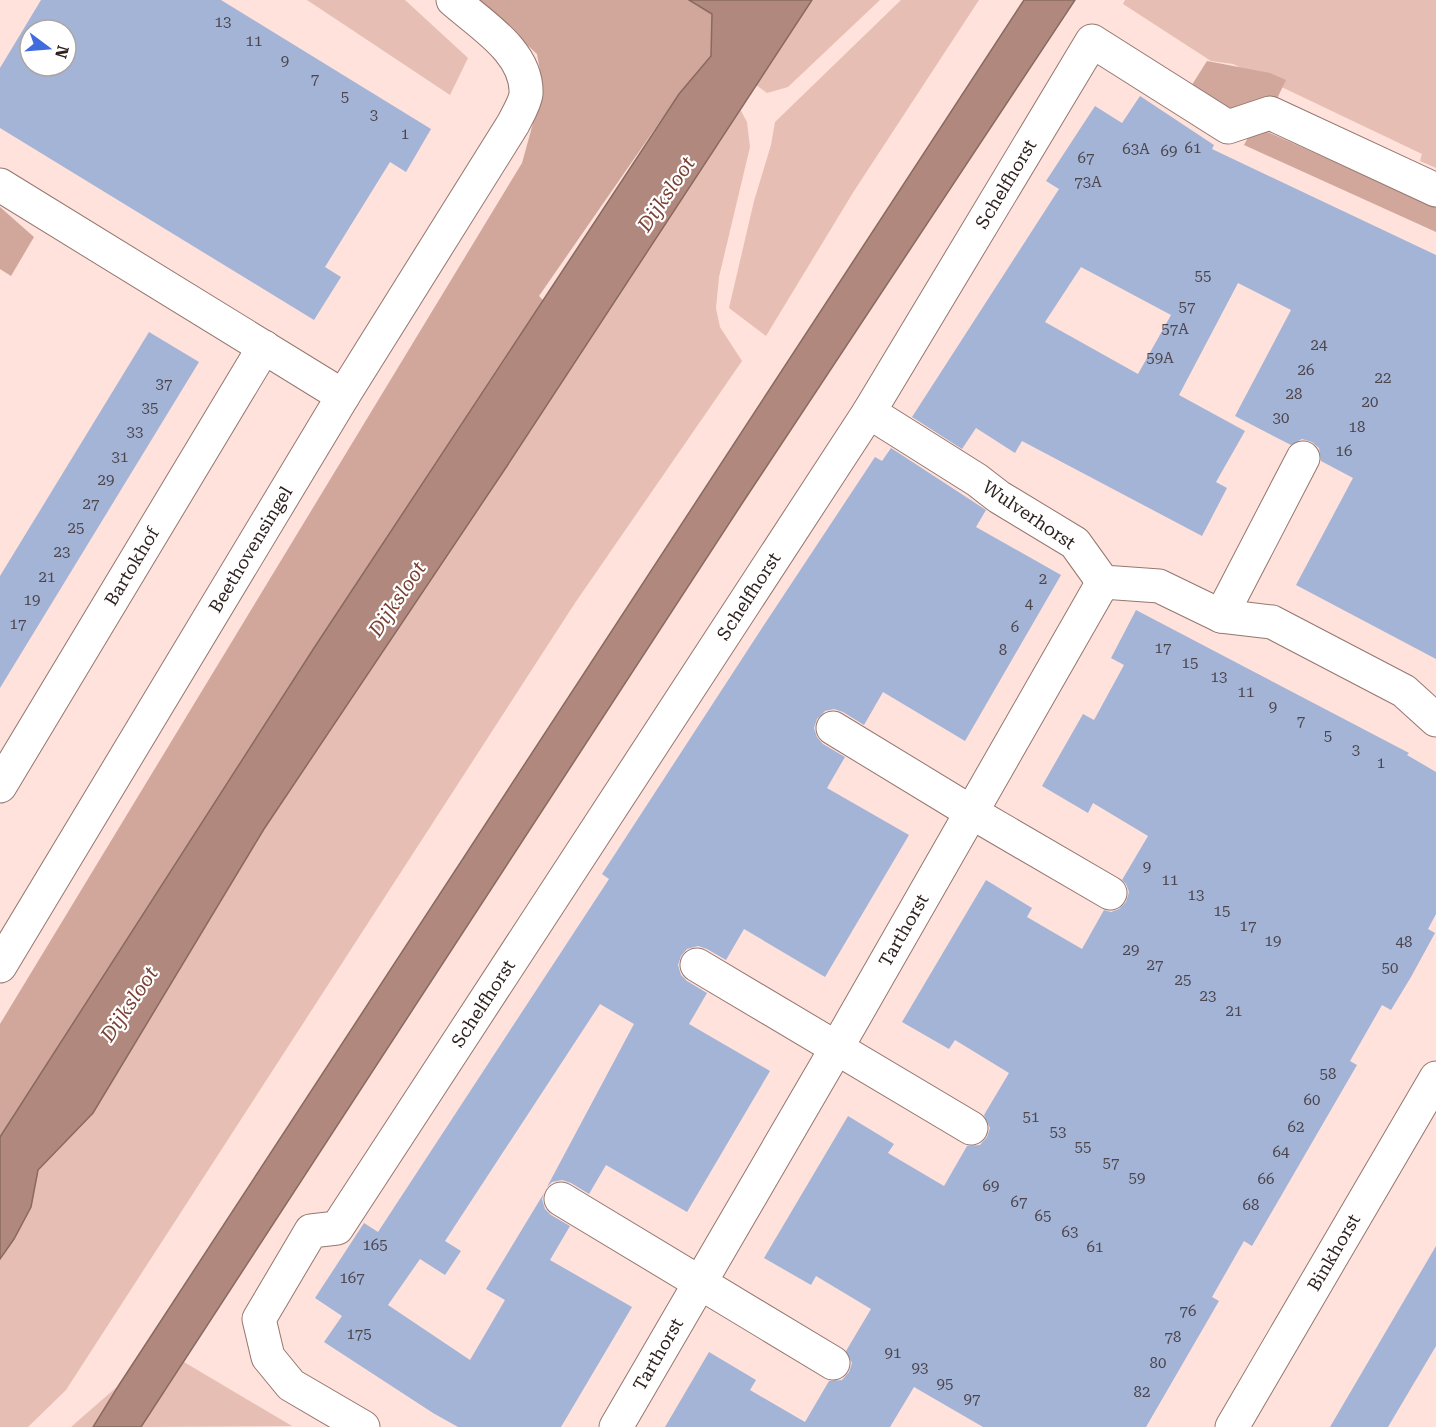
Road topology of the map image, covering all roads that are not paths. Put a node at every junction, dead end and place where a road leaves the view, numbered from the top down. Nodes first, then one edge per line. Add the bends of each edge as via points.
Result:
1 (453, 0) edge
2 (0, 184) edge
3 (1436, 190) edge
4 (264, 347) junction
5 (343, 396) junction
6 (868, 412) junction
7 (1303, 458) dead end
8 (1103, 582) junction
9 (1221, 616) junction
10 (1436, 720) edge
11 (833, 729) dead end
12 (0, 786) edge
13 (971, 812) junction
14 (1110, 893) dead end
15 (697, 965) dead end
16 (0, 966) edge
17 (836, 1049) junction
18 (1436, 1078) edge
19 (971, 1128) dead end
20 (561, 1199) dead end
21 (699, 1283) junction
22 (833, 1363) dead end
23 (363, 1427) edge
24 (616, 1427) edge
25 (1232, 1427) edge

1 - 5 street, Beethovensingel via 506,47 522,68 526,95 513,124
2 - 4 street
3 - 6 street, Schelfhorst via 1270,113 1228,127 1092,41
4 - 5 street
4 - 12 street, Bartokhof
5 - 16 street, Beethovensingel
6 - 8 street, Wulverhorst via 1075,543
6 - 23 street, Schelfhorst via 337,1228 311,1231 259,1319 268,1357 291,1384
7 - 9 street
8 - 9 street via 1159,586
8 - 13 street, Tarthorst
9 - 10 street via 1272,622 1404,691
11 - 13 street
13 - 14 street
13 - 17 street, Tarthorst
15 - 17 street
17 - 19 street
17 - 21 street, Tarthorst
18 - 25 street, Binkhorst
20 - 21 street
21 - 22 street
21 - 24 street, Tarthorst

